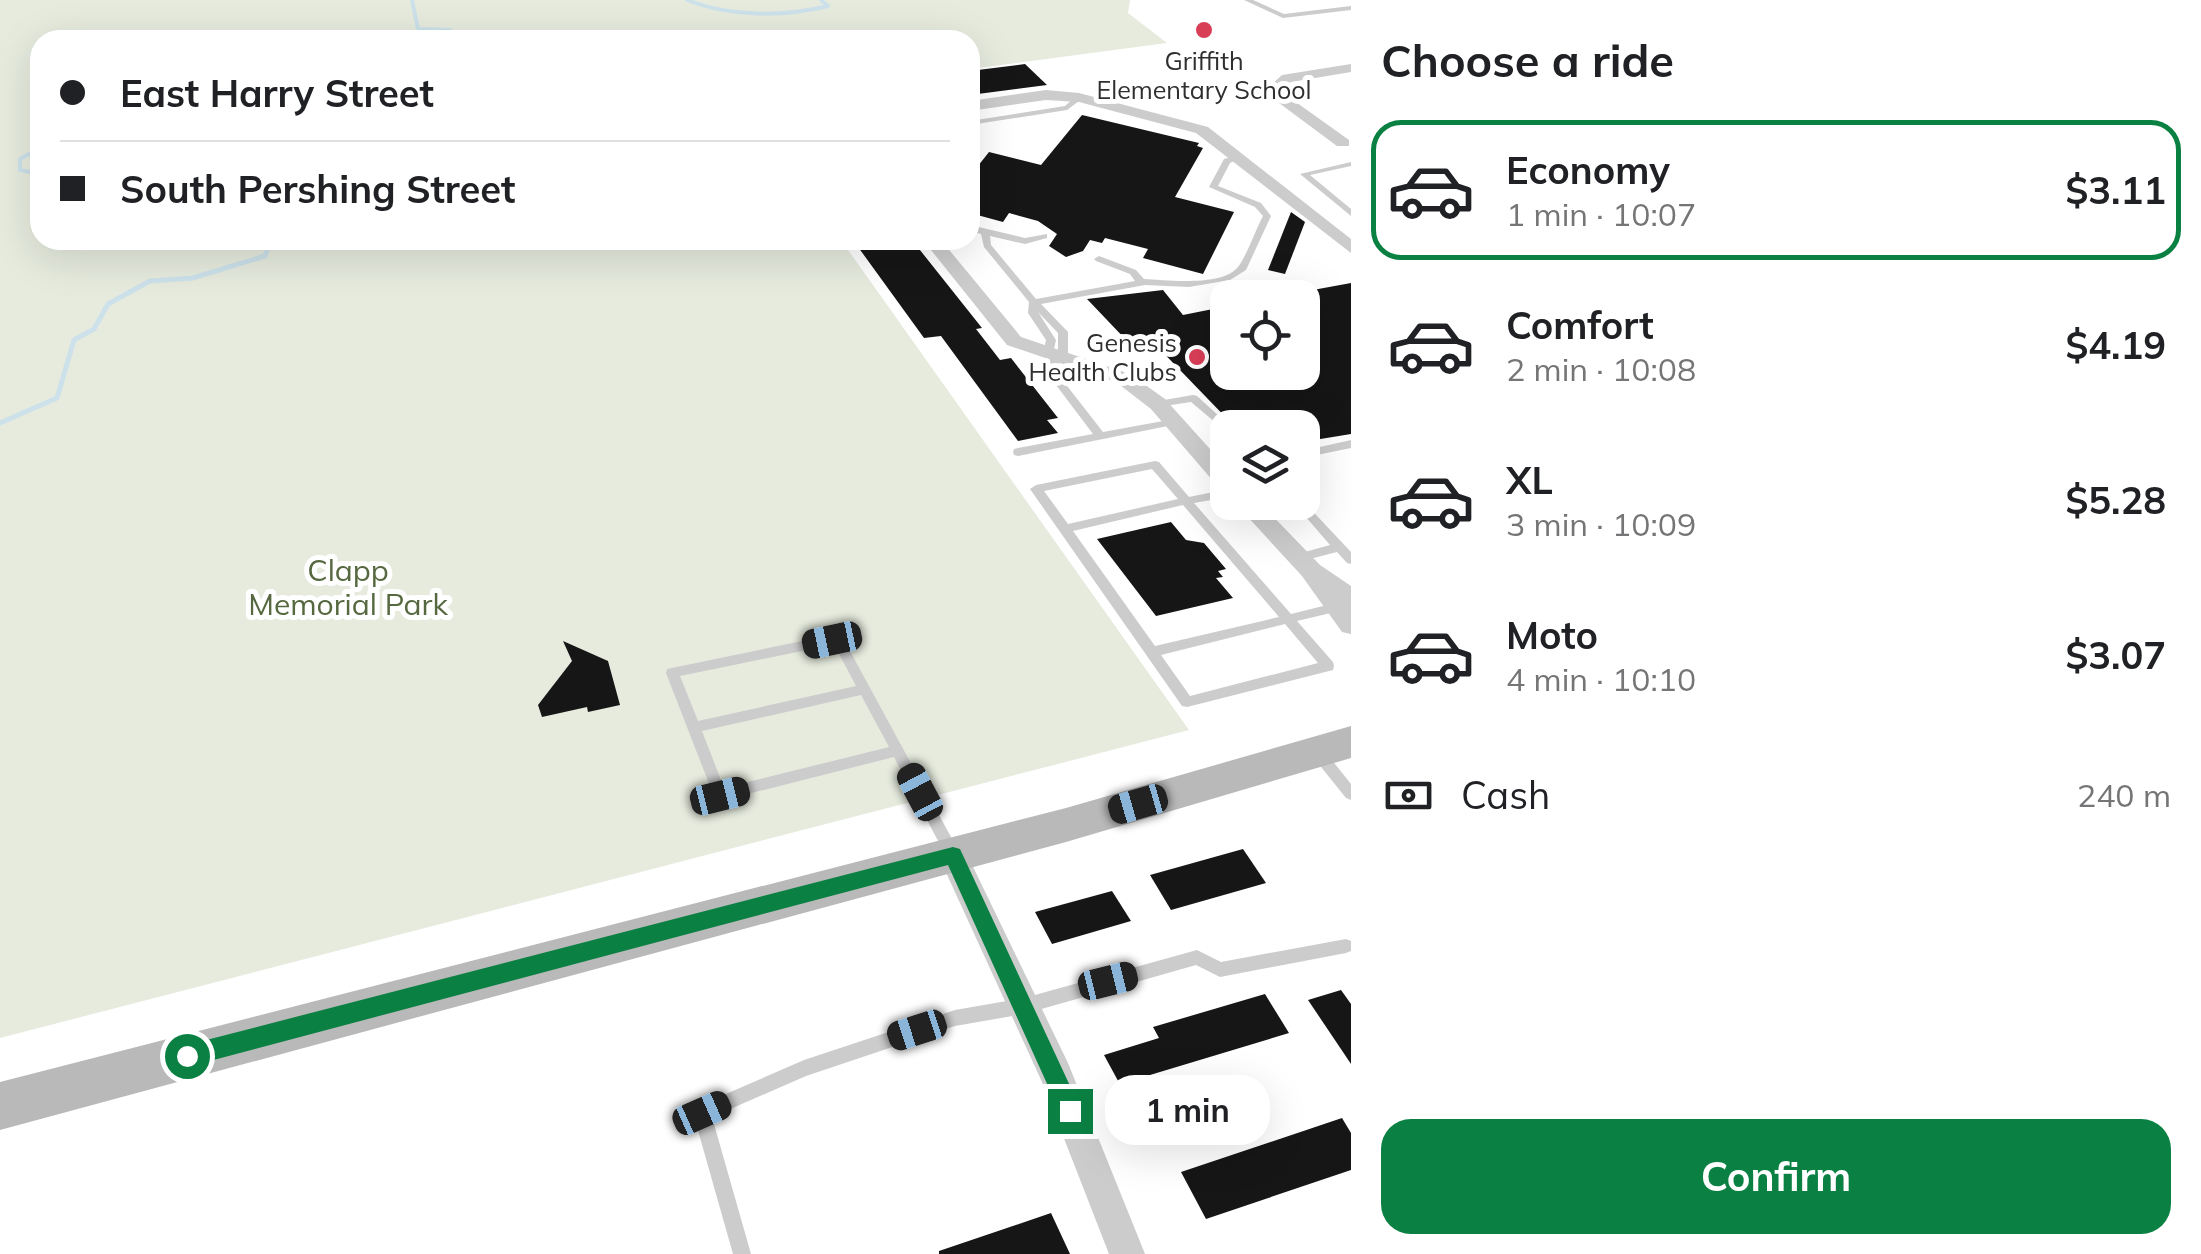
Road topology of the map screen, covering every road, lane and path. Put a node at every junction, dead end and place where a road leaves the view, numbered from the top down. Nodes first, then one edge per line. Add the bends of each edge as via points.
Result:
1 (1247, 0) edge
2 (1351, 8) edge
3 (1351, 68) edge
4 (1078, 98) junction
5 (980, 105) edge
6 (980, 121) edge
7 (1344, 144) dead end
8 (1240, 157) junction
9 (1350, 165) edge
10 (1351, 212) edge
11 (980, 231) edge
12 (984, 232) junction
13 (1044, 236) dead end
14 (1351, 248) edge
15 (940, 250) edge
16 (1099, 260) dead end
17 (1142, 283) junction
18 (1034, 302) junction
19 (1055, 355) junction
20 (1158, 404) junction
21 (1210, 414) edge
22 (1174, 422) junction
23 (1100, 436) junction
24 (1351, 444) edge
25 (1320, 450) edge
26 (1018, 452) dead end
27 (1210, 461) edge
28 (1210, 496) edge
29 (1186, 501) junction
30 (1262, 520) edge
31 (1314, 520) edge
32 (1066, 529) junction
33 (1339, 547) junction
34 (1351, 560) edge
35 (1305, 565) junction
36 (1346, 610) edge
37 (1288, 619) junction
38 (1152, 652) junction
39 (865, 690) junction
40 (693, 728) junction
41 (1334, 747) edge
42 (898, 751) junction
43 (1351, 794) edge
44 (953, 855) junction
45 (1346, 946) dead end
46 (1024, 1006) junction
47 (0, 1106) edge
48 (742, 1254) edge
49 (1127, 1254) edge

1 - 2 lane via 1284,16
3 - 7 street via 1277,86 1278,97
4 - 5 street via 1046,95
4 - 6 lane via 1068,108
4 - 8 street via 1202,130
8 - 14 street
8 - 17 lane via 1227,160 1212,187 1266,212 1242,270 1199,283
9 - 10 lane via 1304,174
11 - 12 lane
12 - 13 lane via 1025,241
12 - 18 lane via 987,245
15 - 19 street via 1014,341
16 - 17 lane
17 - 18 lane
18 - 19 lane via 1064,332
19 - 20 street via 1122,378
19 - 23 lane via 1052,373
20 - 21 lane via 1193,398
20 - 22 street
22 - 23 lane
22 - 27 street
23 - 26 lane
24 - 25 lane
28 - 29 lane
29 - 32 lane
29 - 32 lane via 1155,464 1036,489
29 - 37 lane
30 - 35 street
31 - 33 lane
32 - 38 lane
33 - 34 lane
33 - 35 lane
35 - 36 street
36 - 37 lane
37 - 38 lane
37 - 38 lane via 1328,666 1187,702
39 - 40 lane
39 - 40 lane via 835,640 672,673
39 - 42 lane
40 - 42 lane via 720,796
41 - 43 lane
41 - 44 main road
42 - 44 lane
44 - 46 street
44 - 47 main road
45 - 46 lane via 1220,970 1197,957
46 - 48 lane via 917,1030 804,1068 702,1113
46 - 49 street

